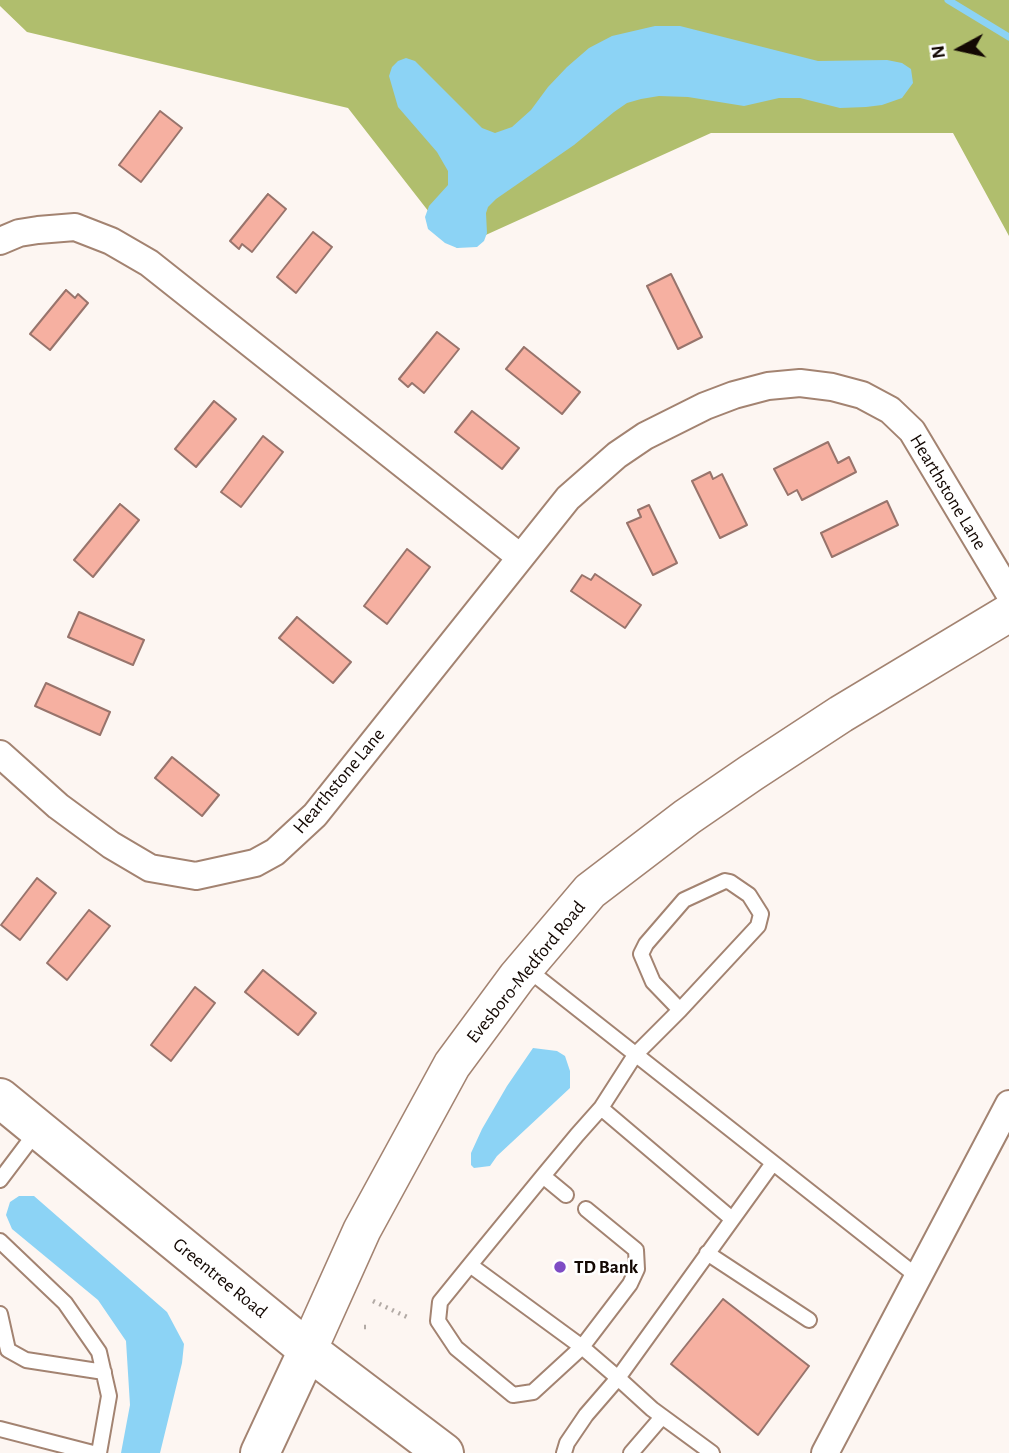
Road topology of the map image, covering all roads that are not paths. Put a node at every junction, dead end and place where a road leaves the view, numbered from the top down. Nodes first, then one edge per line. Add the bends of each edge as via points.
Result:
1 (0, 241) edge
2 (520, 557) junction
3 (1009, 593) edge
4 (1009, 613) edge
5 (0, 754) edge
6 (526, 967) junction
7 (680, 1010) junction
8 (635, 1055) junction
9 (1009, 1104) edge
10 (601, 1108) junction
11 (12, 1113) edge
12 (1003, 1130) edge
13 (773, 1163) junction
14 (543, 1177) junction
15 (0, 1180) edge
16 (566, 1195) dead end
17 (586, 1209) dead end
18 (732, 1219) junction
19 (0, 1241) edge
20 (707, 1252) junction
21 (470, 1265) junction
22 (918, 1277) junction
23 (0, 1314) edge
24 (809, 1320) dead end
25 (582, 1347) junction
26 (308, 1350) junction
27 (103, 1372) junction
28 (618, 1378) junction
29 (662, 1417) junction
30 (0, 1429) edge
31 (93, 1453) edge
32 (99, 1453) edge
33 (260, 1453) edge
34 (444, 1453) edge
35 (564, 1453) edge
36 (631, 1453) edge
37 (712, 1453) edge
38 (825, 1453) edge

1 - 2 street via 19,233 75,227 149,263
2 - 3 street, Hearthstone Lane via 568,498 645,436 734,395 800,383 862,395 890,410 912,431
2 - 5 street, Hearthstone Lane via 315,815 275,852 255,863 196,876 150,868 58,806
4 - 6 street, Evesboro-Medford Road via 841,714 687,817 590,891
6 - 8 lane
6 - 26 street, Evesboro-Medford Road via 452,1065 362,1230
7 - 7 lane via 758,926 761,915 748,895 730,882 684,900 641,954 653,982
7 - 8 lane
8 - 10 lane
8 - 13 lane
9 - 12 street
10 - 14 lane
10 - 18 lane
11 - 15 lane
11 - 26 main road, Greentree Road
12 - 22 street
13 - 18 lane
13 - 22 lane
14 - 16 lane
14 - 21 lane
17 - 25 lane via 636,1250 638,1269
18 - 20 lane
19 - 27 lane via 65,1303 99,1352
20 - 24 lane
20 - 28 lane
21 - 25 lane
21 - 25 lane via 440,1303 438,1321 456,1349 513,1395 533,1392
22 - 38 street
23 - 27 lane via 8,1350 26,1360
25 - 28 lane
26 - 33 main road
26 - 34 main road, Greentree Road
27 - 32 lane via 109,1396
28 - 29 lane
28 - 35 lane via 586,1415
29 - 36 lane
29 - 37 lane
30 - 31 lane

